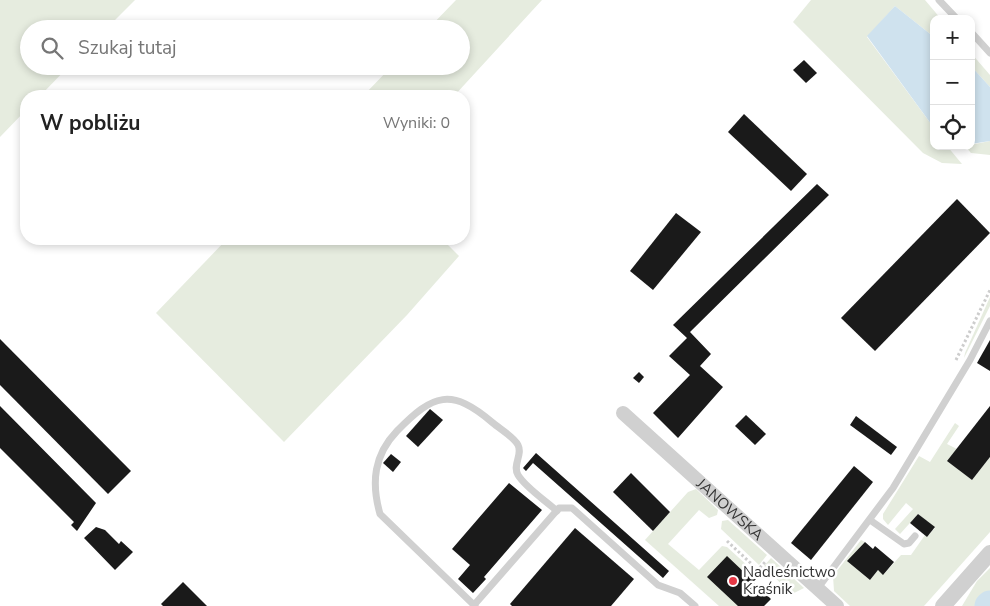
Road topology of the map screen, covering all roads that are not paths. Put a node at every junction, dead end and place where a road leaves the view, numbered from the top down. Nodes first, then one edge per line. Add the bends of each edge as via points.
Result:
1 (939, 0) edge
2 (953, 15) edge
3 (975, 36) edge
4 (990, 53) edge
5 (990, 321) edge
6 (623, 412) dead end
7 (557, 511) junction
8 (870, 520) junction
9 (916, 536) dead end
10 (990, 553) edge
11 (818, 588) junction
12 (474, 606) edge
13 (695, 606) edge
14 (837, 606) edge
15 (943, 606) edge

1 - 2 lane
3 - 4 lane
5 - 8 lane via 914,454
6 - 11 street, JANOWSKA
7 - 12 lane
7 - 12 lane via 518,476 518,444 474,407 452,400 435,400 418,409 394,434 381,451 376,465 376,500 380,514
7 - 13 lane via 559,508 572,508 658,585 680,593
8 - 9 lane via 904,544
8 - 11 lane
10 - 15 street
11 - 14 street, JANOWSKA

